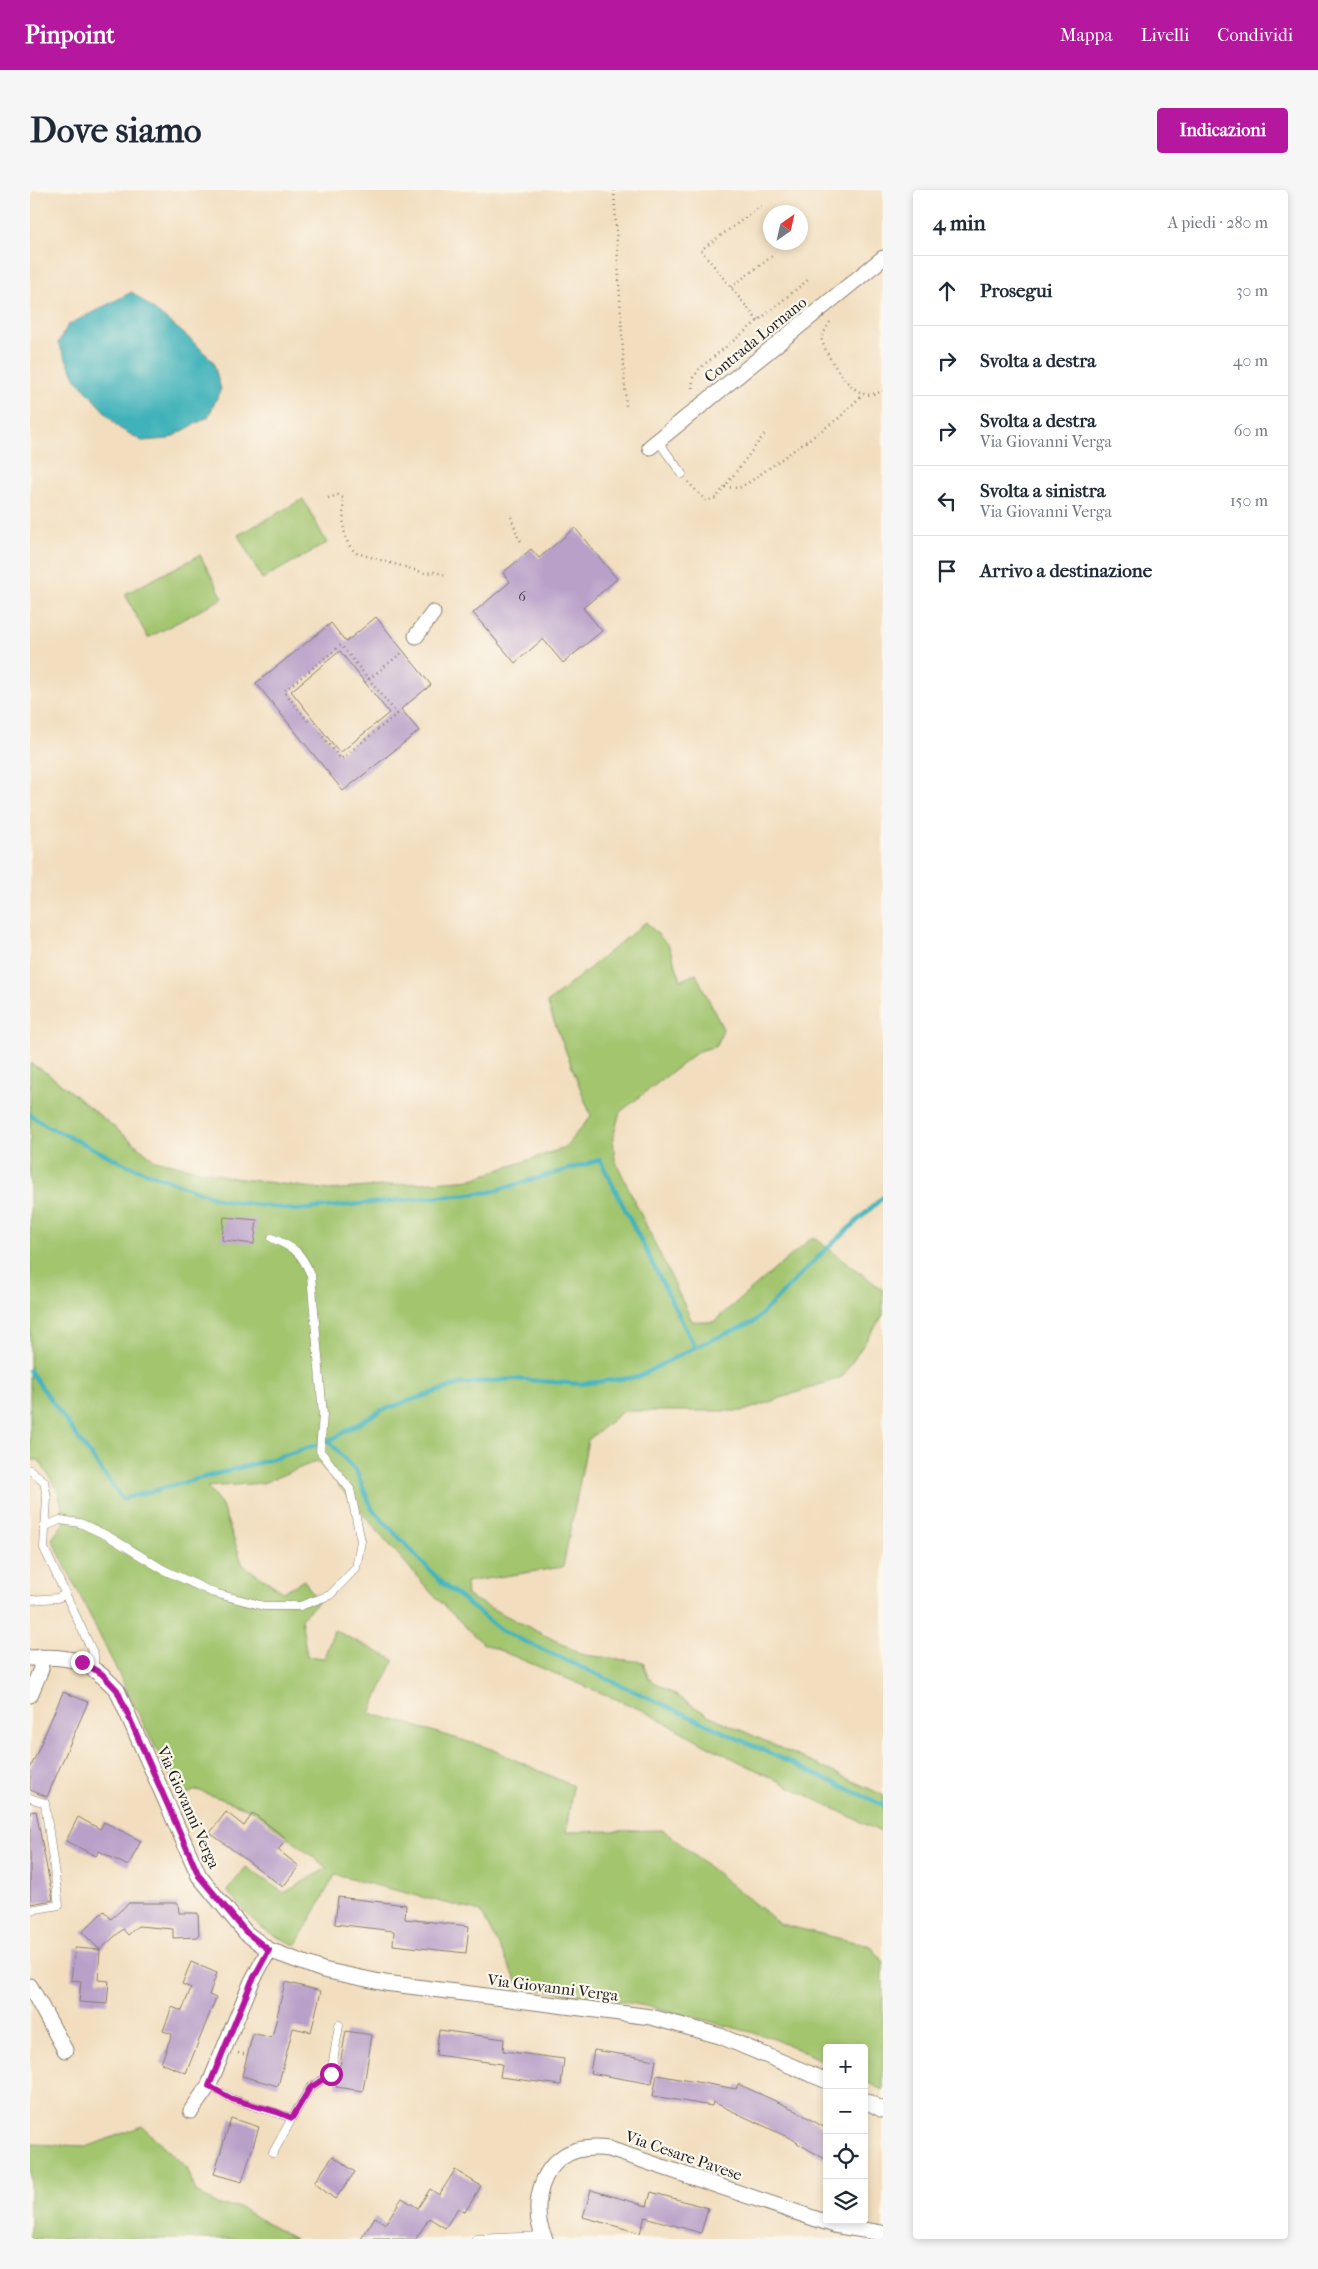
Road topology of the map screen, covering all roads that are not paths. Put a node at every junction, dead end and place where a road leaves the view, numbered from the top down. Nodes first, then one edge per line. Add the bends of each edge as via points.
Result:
1 (883, 258) edge
2 (654, 444) joint
3 (682, 474) road end
4 (433, 613) dead end
5 (416, 636) dead end
6 (272, 1238) dead end
7 (30, 1470) edge
8 (44, 1527) junction
9 (65, 1595) junction
10 (30, 1600) edge
11 (35, 1658) edge
12 (94, 1668) junction
13 (30, 1695) edge
14 (30, 1798) edge
15 (30, 1910) edge
16 (269, 1950) junction
17 (30, 1986) edge
18 (339, 2025) dead end
19 (65, 2050) dead end
20 (823, 2079) edge
21 (209, 2086) junction
22 (868, 2102) edge
23 (883, 2110) edge
24 (191, 2111) dead end
25 (292, 2118) junction
26 (273, 2153) dead end
27 (882, 2232) edge
28 (545, 2238) edge
29 (476, 2239) edge

1 - 2 street, Contrada Lornano
2 - 3 lane
4 - 5 street
6 - 8 lane via 302,1256 311,1275 324,1415 320,1451 350,1489 362,1541 356,1568 330,1595 300,1606 264,1606 214,1593 164,1570 80,1523 60,1520
7 - 8 lane via 44,1481 47,1498
8 - 9 lane via 44,1548
9 - 10 lane
9 - 12 lane via 94,1655
11 - 12 street, Via Giovanni Verga via 69,1658
11 - 13 street, Via Giovanni Verga via 42,1669
12 - 16 street, Via Giovanni Verga via 117,1690 199,1876 246,1932
14 - 15 lane via 45,1803 59,1906
16 - 20 street, Via Giovanni Verga via 323,1970 385,1983 651,2017 720,2036
16 - 21 street via 252,1981
17 - 19 street
18 - 25 lane via 331,2074 310,2088
21 - 24 street
21 - 25 lane via 232,2099
22 - 23 street
25 - 26 lane
27 - 28 street, Via Cesare Pavese via 834,2225 609,2149 594,2147 561,2158 547,2174 538,2197 539,2222
28 - 29 lane

